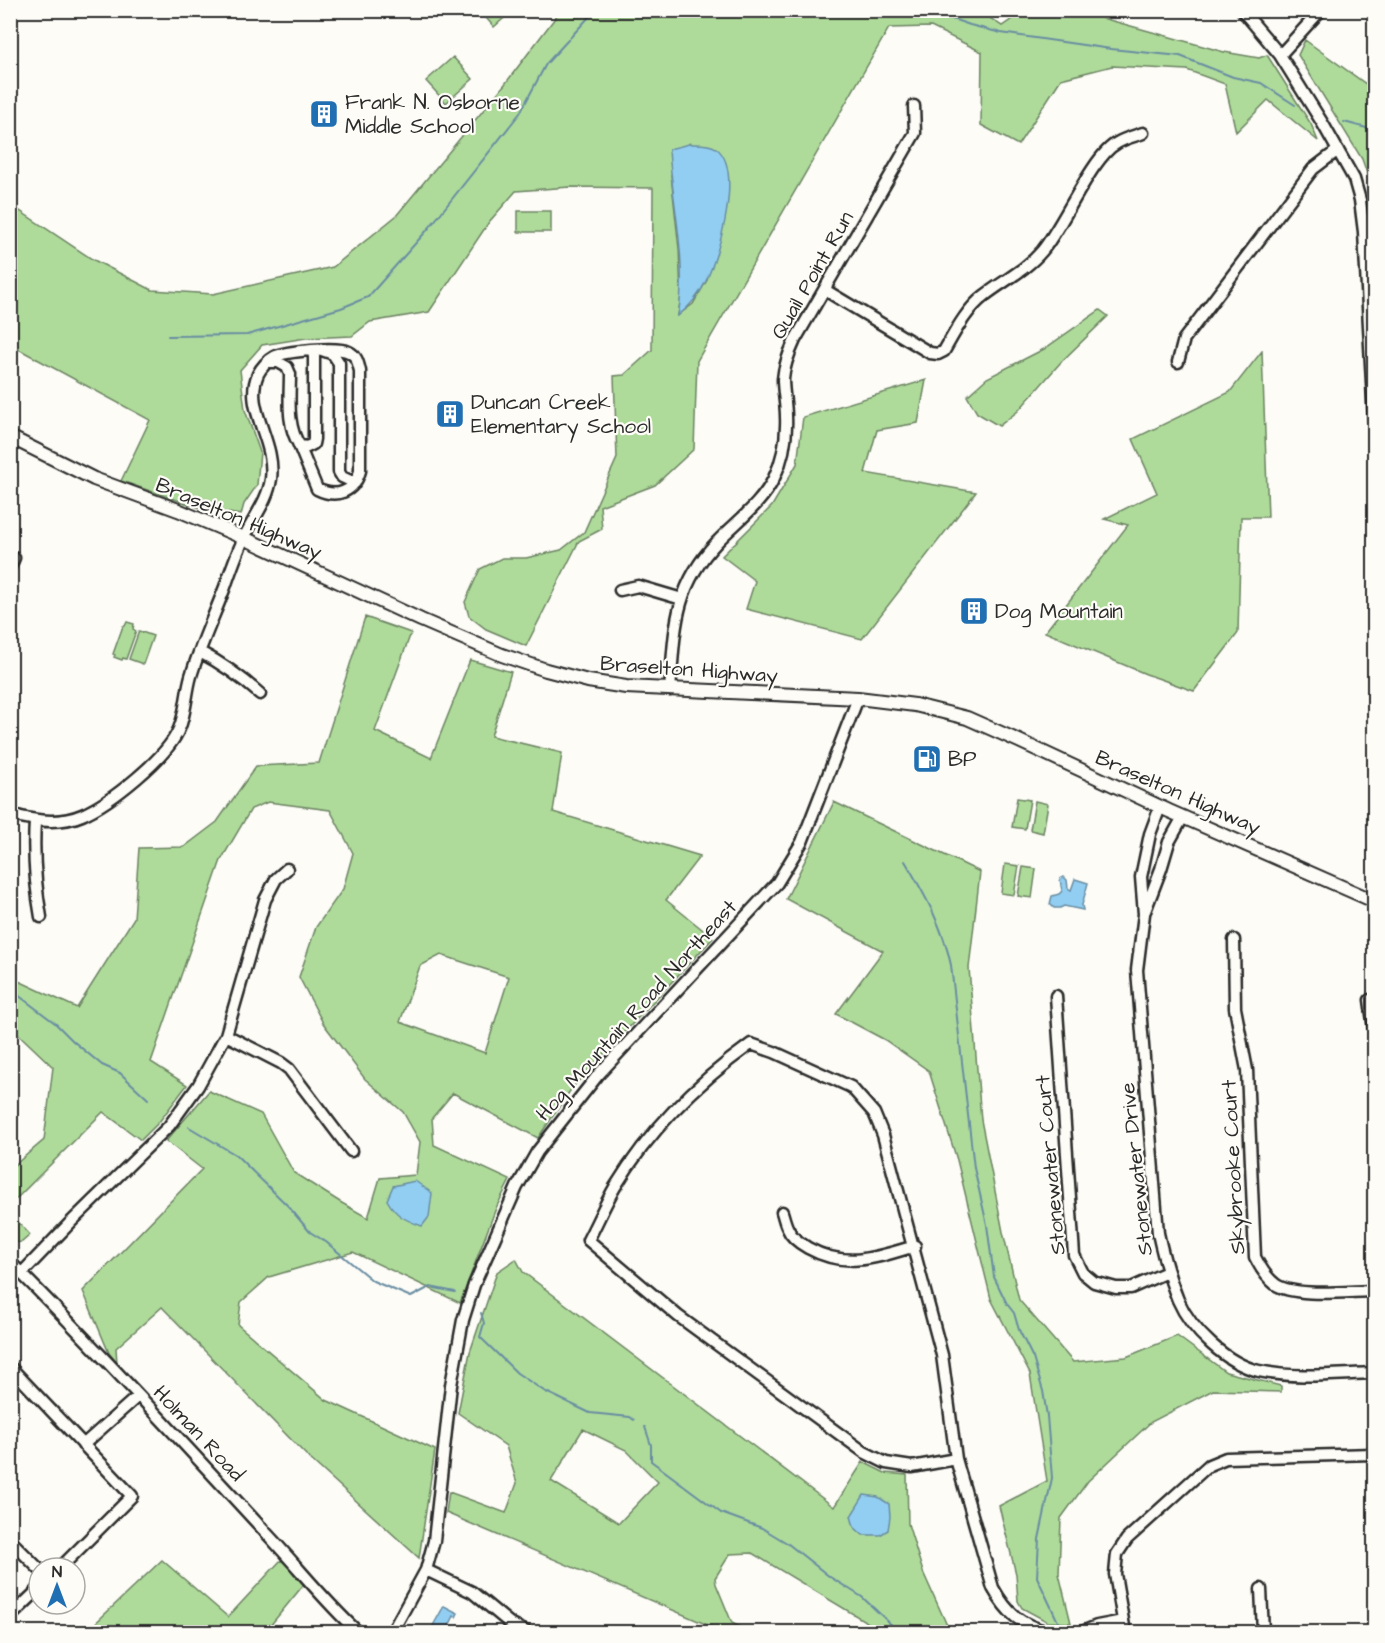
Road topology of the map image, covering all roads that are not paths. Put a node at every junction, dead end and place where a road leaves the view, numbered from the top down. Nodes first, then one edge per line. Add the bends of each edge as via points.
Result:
1 (1242, 10) edge
2 (1321, 10) edge
3 (1280, 55) junction
4 (914, 106) dead end
5 (1143, 134) dead end
6 (1338, 150) junction
7 (825, 290) junction
8 (321, 350) junction
9 (268, 362) junction
10 (1178, 362) dead end
11 (1374, 421) edge
12 (10, 437) edge
13 (298, 442) junction
14 (355, 483) junction
15 (244, 538) junction
16 (620, 590) dead end
17 (682, 599) junction
18 (200, 652) junction
19 (670, 690) junction
20 (260, 694) dead end
21 (858, 698) junction
22 (1160, 807) junction
23 (10, 814) edge
24 (1183, 817) junction
25 (35, 821) junction
26 (287, 869) dead end
27 (1374, 901) edge
28 (1144, 914) junction
29 (41, 916) dead end
30 (1234, 940) dead end
31 (1056, 996) dead end
32 (1370, 1000) dead end
33 (1374, 1029) edge
34 (226, 1035) junction
35 (351, 1151) dead end
36 (782, 1212) dead end
37 (915, 1246) junction
38 (10, 1262) edge
39 (1167, 1272) junction
40 (22, 1273) junction
41 (1374, 1291) edge
42 (10, 1367) edge
43 (1374, 1373) edge
44 (138, 1396) junction
45 (83, 1445) junction
46 (1374, 1454) edge
47 (956, 1459) junction
48 (10, 1540) edge
49 (72, 1556) edge
50 (27, 1557) edge
51 (426, 1570) junction
52 (1261, 1589) dead end
53 (27, 1601) edge
54 (10, 1617) edge
55 (1124, 1627) edge
56 (358, 1632) edge
57 (392, 1632) edge
58 (527, 1632) edge
59 (1048, 1632) edge
60 (1082, 1632) edge
61 (1104, 1632) edge
62 (1263, 1632) edge

1 - 3 street
2 - 3 street
3 - 6 street
4 - 7 street, Quail Point Run via 915,133
5 - 7 street via 1116,143 1100,158 1041,253 982,297 938,354 930,353
6 - 10 street via 1313,169 1198,320 1184,339
6 - 11 street via 1360,200
7 - 17 street, Quail Point Run via 786,360 786,434 774,478 761,500 698,564
8 - 9 street via 286,352
8 - 13 street via 314,357 313,444 307,447
8 - 14 street via 333,354 339,363 339,472
8 - 14 street via 347,350 358,361 360,471
9 - 13 street via 287,367 290,374 291,424
9 - 15 street via 259,372 252,392 271,453 271,479 265,500
12 - 15 main road, Braselton Highway via 94,479
13 - 14 street via 317,489 343,493
15 - 18 street
15 - 19 main road, Braselton Highway via 502,655 588,681
16 - 17 street via 638,586
17 - 19 street, Quail Point Run
18 - 20 street via 222,663
18 - 25 street via 179,729 162,754 120,791 81,816
19 - 21 main road, Braselton Highway
21 - 22 main road, Braselton Highway via 915,705 967,718
21 - 51 street, Hog Mountain Road Northeast via 802,842 777,883 598,1076 537,1152 517,1187 463,1320 451,1385 434,1541
22 - 24 main road, Braselton Highway
22 - 28 street, Stonewater Drive via 1141,877
23 - 25 street
24 - 27 main road, Braselton Highway
24 - 28 street, Stonewater Drive via 1169,842
25 - 29 street via 33,860
26 - 34 street via 276,879 265,900
28 - 39 street, Stonewater Drive via 1137,970 1158,1233
30 - 41 street, Skybrooke Court via 1235,1008 1247,1070 1255,1257 1276,1285 1294,1292
31 - 39 street, Stonewater Court via 1074,1255 1083,1273 1094,1282 1116,1288 1131,1288
32 - 33 street
34 - 35 street via 289,1070
34 - 40 street via 198,1086 169,1126
36 - 37 street via 788,1232 821,1256 846,1261 870,1259
37 - 47 street via 942,1355
37 - 47 street via 883,1135 865,1101 851,1087 751,1044 719,1067 636,1155 588,1240 678,1316 864,1452 886,1463 912,1467
38 - 40 street, Holman Road
39 - 43 street, Stonewater Drive via 1179,1303 1200,1332 1226,1357 1257,1371 1294,1376
40 - 44 street, Holman Road
42 - 45 street
44 - 45 street
44 - 56 street, Holman Road
45 - 49 street via 132,1496
46 - 55 street via 1226,1458 1209,1465 1127,1539 1117,1554 1115,1574
47 - 59 street via 993,1588 1004,1607 1025,1625
48 - 50 street
51 - 57 street, Hog Mountain Road Northeast
51 - 58 street via 472,1592 512,1625
52 - 62 street
53 - 54 street
55 - 60 street via 1097,1626
55 - 61 street

